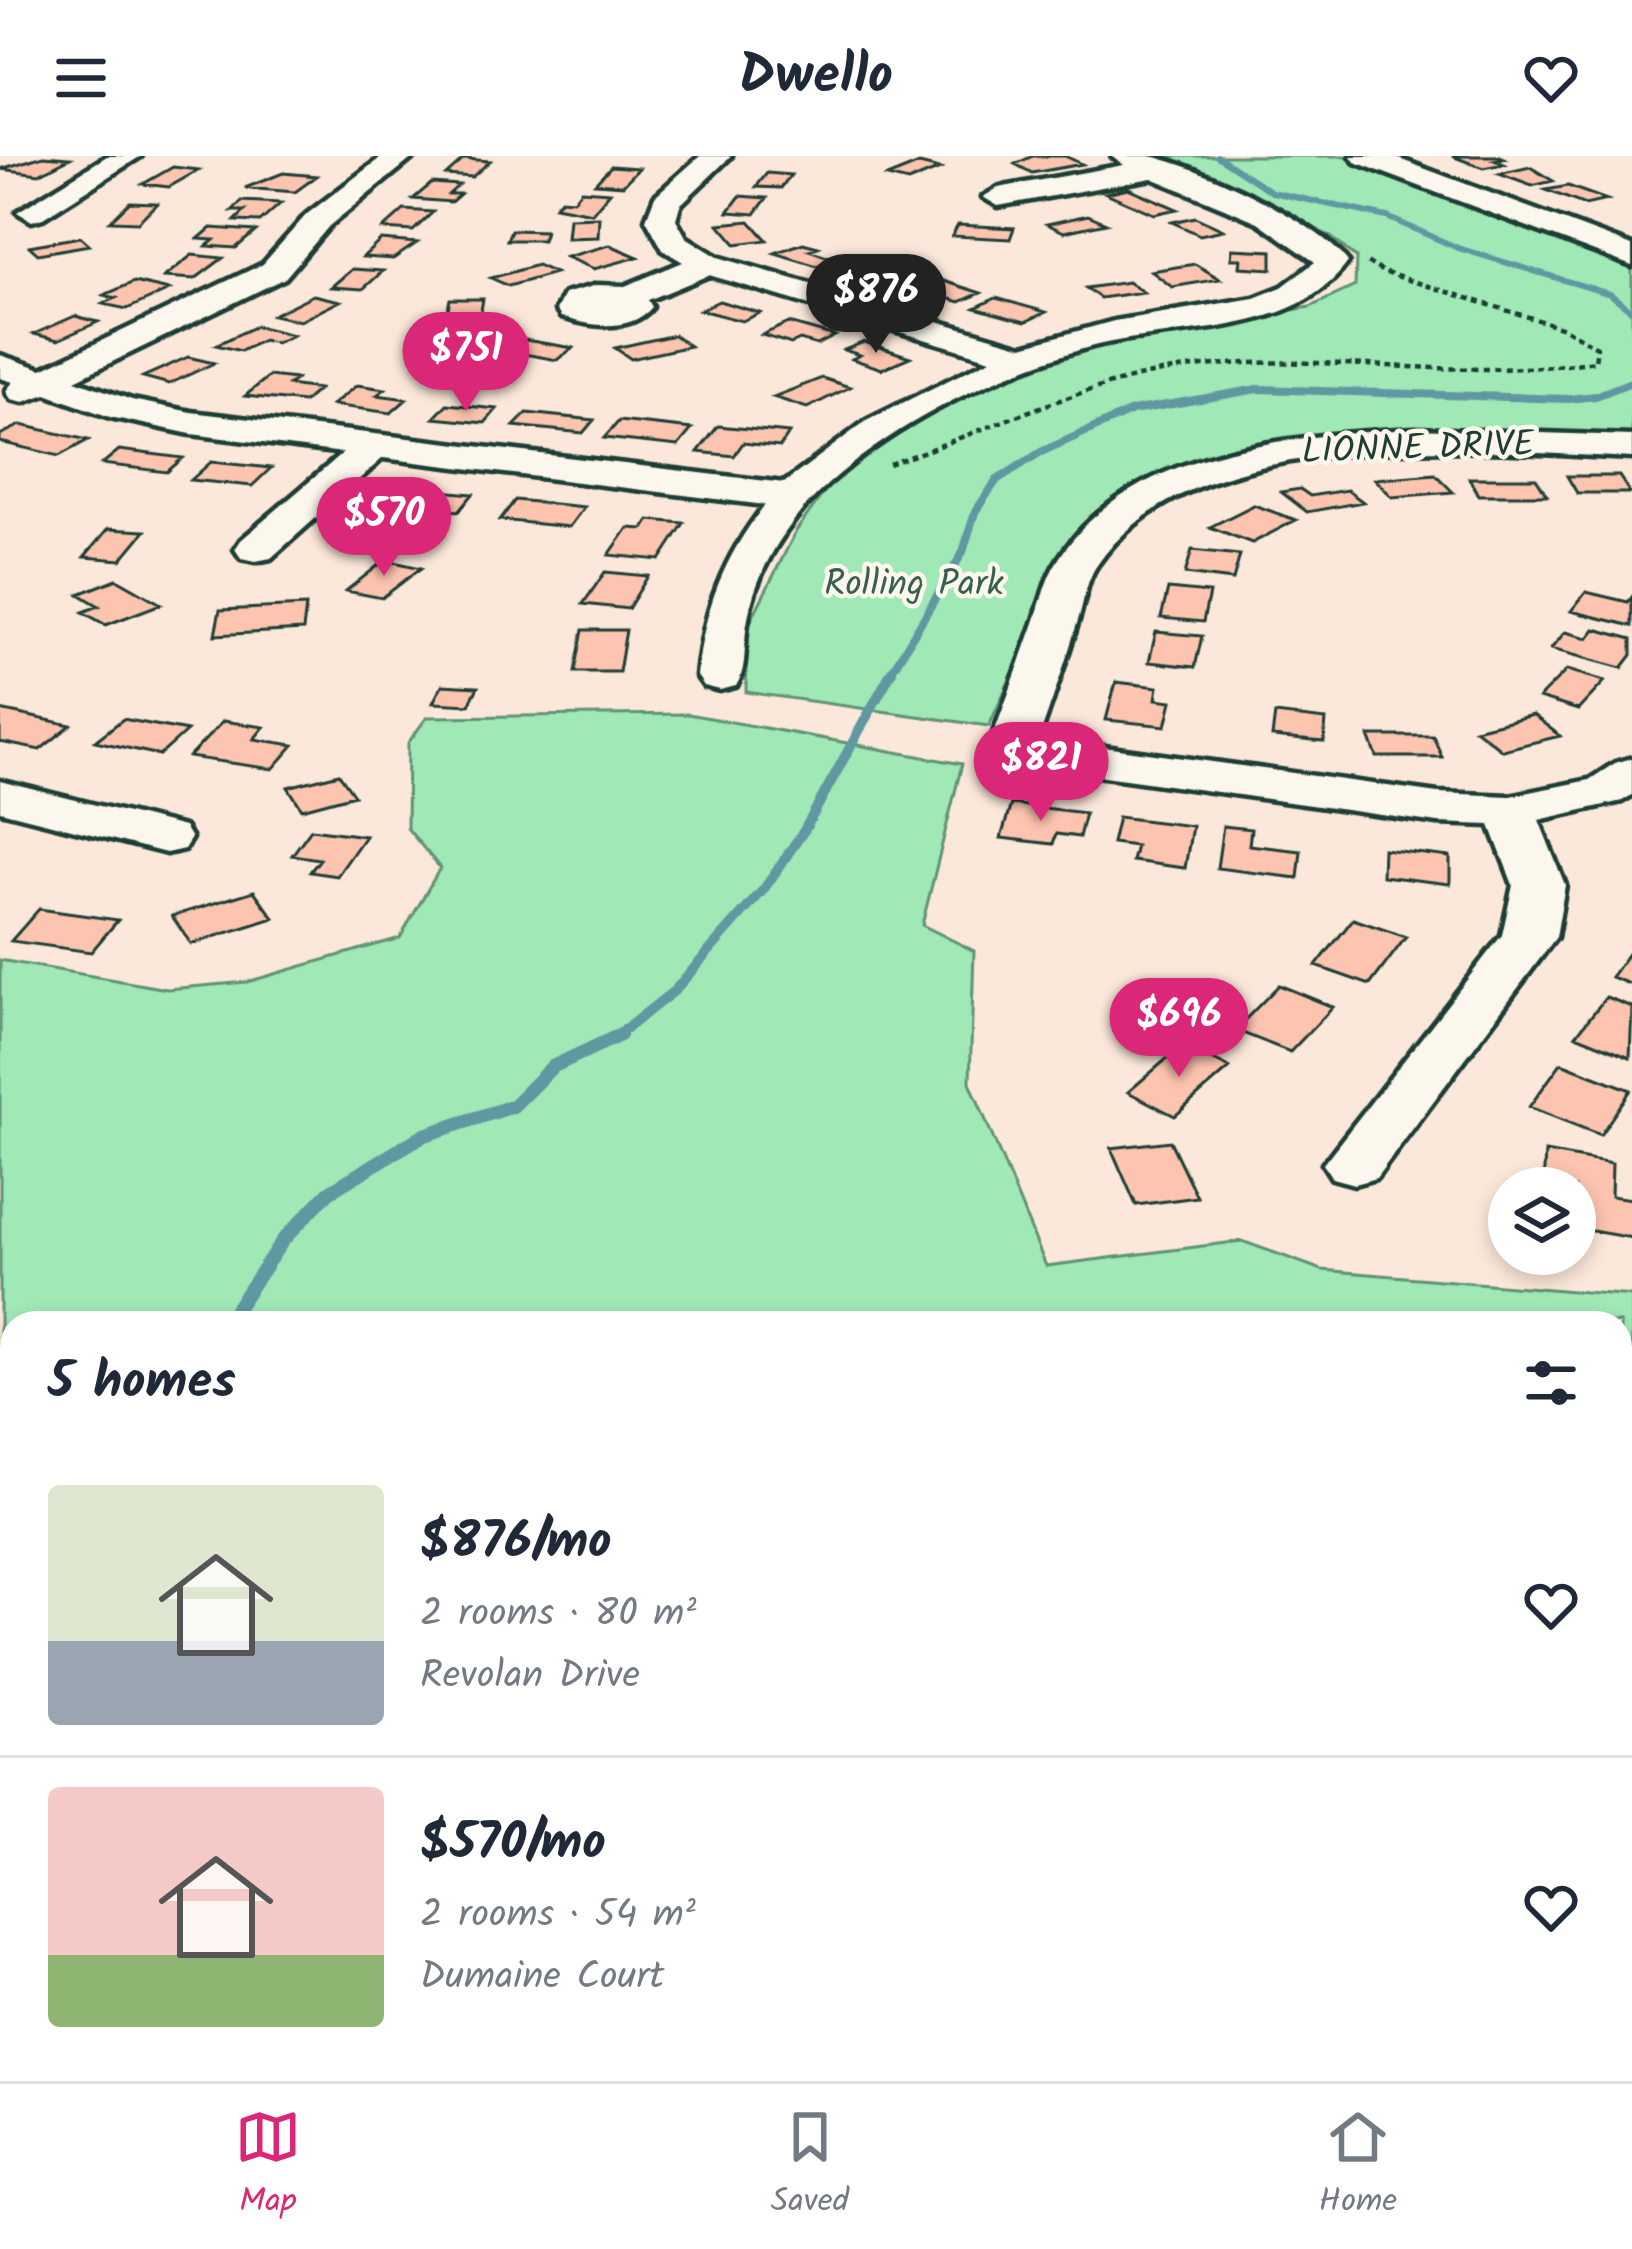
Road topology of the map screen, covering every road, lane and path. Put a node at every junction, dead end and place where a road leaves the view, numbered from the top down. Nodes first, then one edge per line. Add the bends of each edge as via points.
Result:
1 (127, 156) edge
2 (401, 156) edge
3 (717, 156) edge
4 (1365, 156) edge
5 (1139, 162) edge
6 (998, 197) dead end
7 (32, 212) dead end
8 (1354, 246) dead end
9 (1632, 257) edge
10 (707, 264) junction
11 (629, 296) dead end
12 (1022, 357) junction
13 (0, 366) edge
14 (46, 382) junction
15 (0, 402) edge
16 (375, 445) junction
17 (1632, 447) edge
18 (797, 490) junction
19 (256, 549) dead end
20 (720, 676) dead end
21 (1632, 773) edge
22 (0, 796) edge
23 (1510, 812) junction
24 (166, 838) dead end
25 (1354, 1164) dead end

1 - 7 street
2 - 14 street via 317,220 274,271
3 - 10 street via 666,202 662,219 674,244
4 - 9 street
5 - 6 street
5 - 12 street via 1322,245 1332,262 1322,281 1287,299 1108,332
8 - 18 path via 1383,272 1564,328 1598,347 1595,361 1520,370 1251,363 1176,369 1030,408 951,444
10 - 11 street
10 - 12 street
12 - 18 street via 874,428
13 - 14 street
14 - 15 street
14 - 16 street via 191,423
16 - 18 street
16 - 19 street
17 - 23 street, LIONNE DRIVE via 1312,448 1232,462 1159,487 1114,517 1076,562 1012,749
18 - 20 street via 751,557 727,614
21 - 23 street via 1605,791
22 - 24 street
23 - 25 street via 1539,884 1529,937

